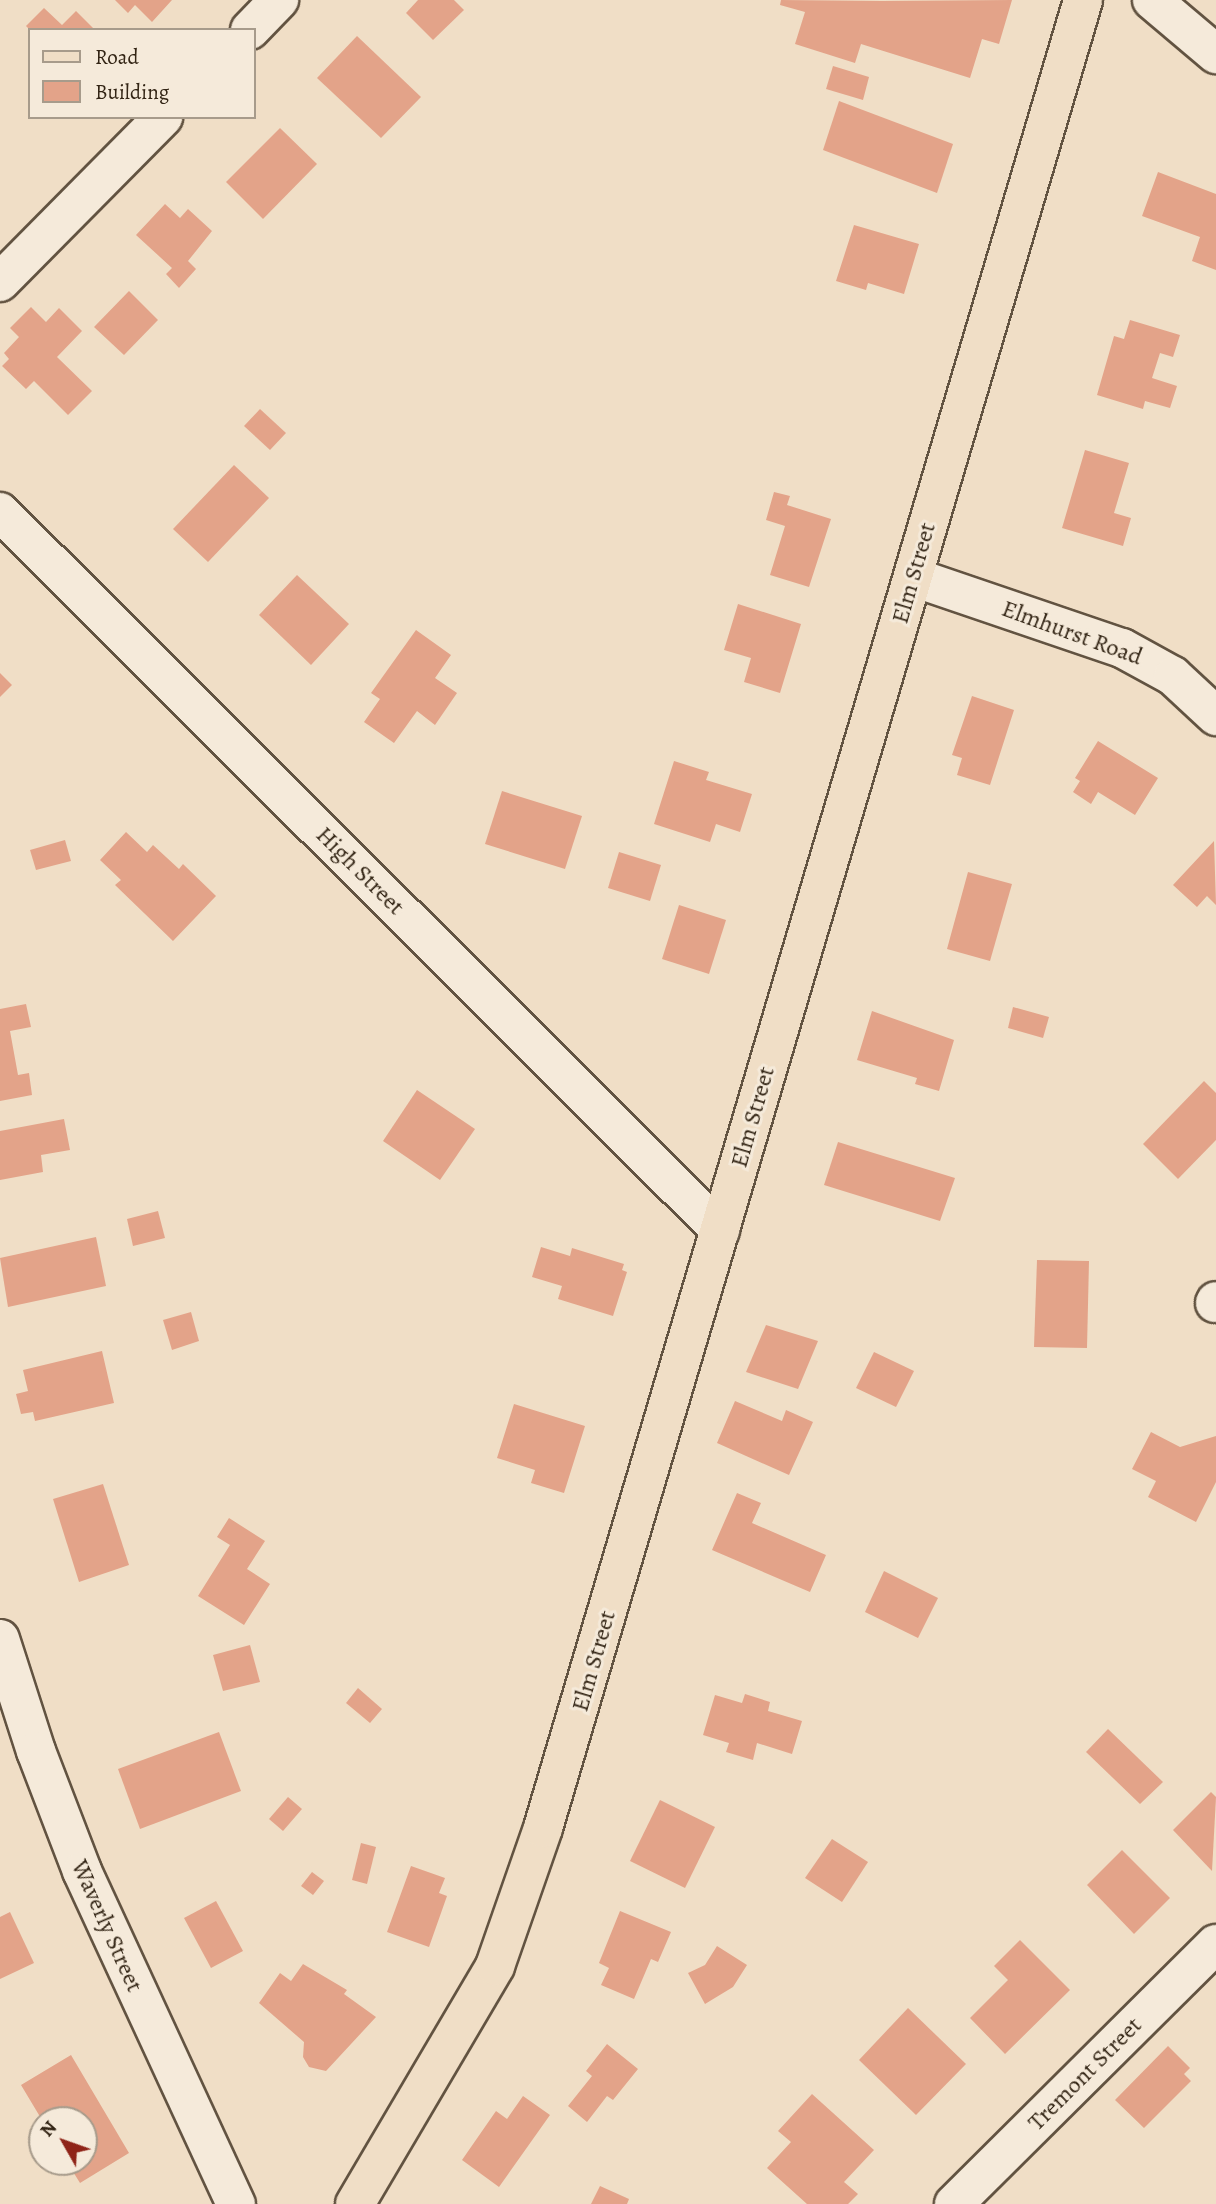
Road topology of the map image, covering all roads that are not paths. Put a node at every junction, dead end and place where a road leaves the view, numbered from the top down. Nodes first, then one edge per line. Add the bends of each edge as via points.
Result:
1 (279, 0) edge
2 (1083, 0) edge
3 (1152, 0) edge
4 (252, 28) edge
5 (1216, 54) edge
6 (161, 119) edge
7 (0, 282) edge
8 (0, 512) edge
9 (913, 577) junction
10 (1216, 716) edge
11 (720, 1230) junction
12 (0, 1639) edge
13 (1216, 1944) edge
14 (236, 2204) edge
15 (355, 2204) edge
16 (954, 2204) edge

1 - 4 street
2 - 9 main road, Elm Street
3 - 5 street
6 - 7 street
8 - 11 street, High Street
9 - 10 street, Elmhurst Road via 1122,648 1173,676
9 - 11 main road, Elm Street
11 - 15 main road, Elm Street via 516,1910 470,2012
12 - 14 street, Waverly Street via 77,1860
13 - 16 street, Tremont Street

